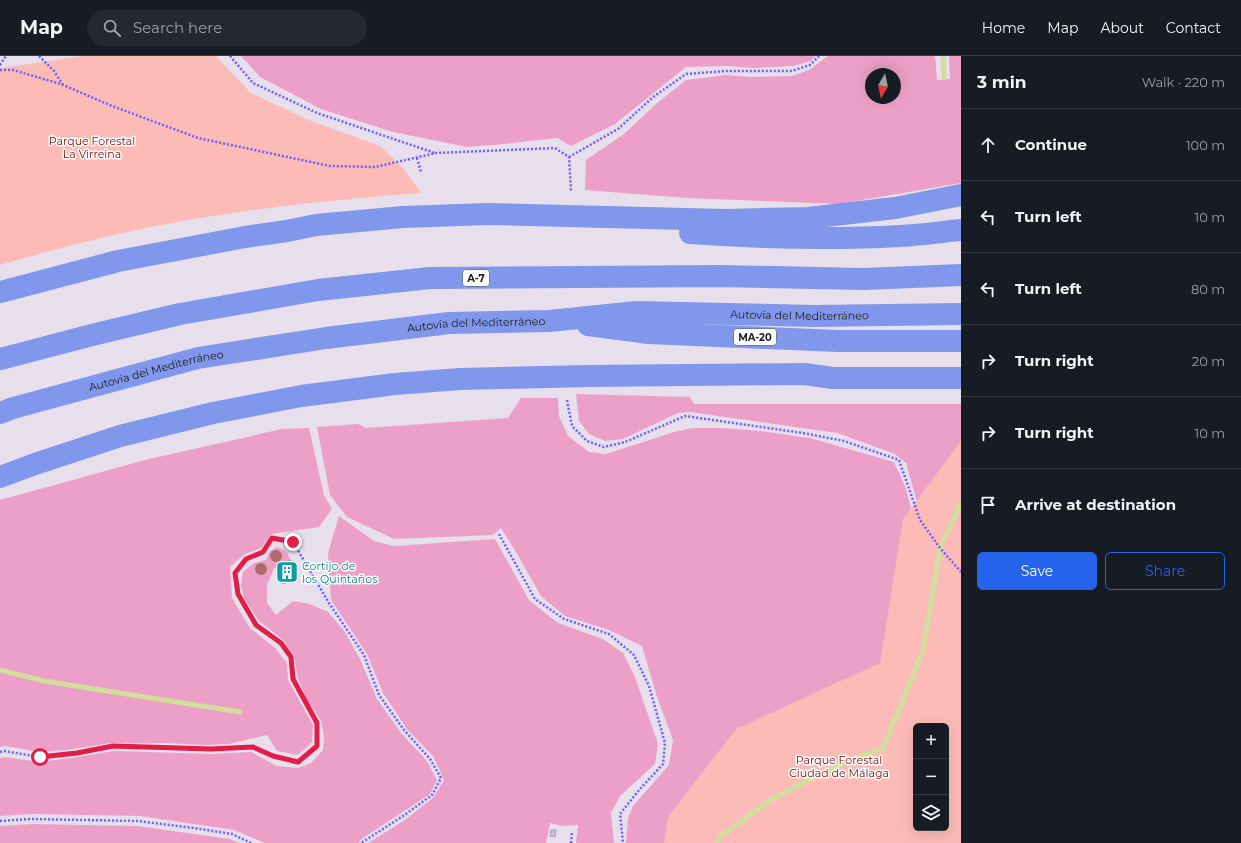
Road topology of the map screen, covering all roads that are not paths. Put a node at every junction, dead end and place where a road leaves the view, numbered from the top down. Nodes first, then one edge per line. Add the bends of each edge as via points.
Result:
1 (961, 195) edge
2 (961, 230) edge
3 (287, 231) junction
4 (961, 275) edge
5 (0, 292) edge
6 (961, 314) edge
7 (549, 321) junction
8 (961, 341) edge
9 (0, 359) edge
10 (961, 364) edge
11 (804, 374) junction
12 (961, 378) edge
13 (0, 413) edge
14 (0, 476) edge

1 - 3 highway via 895,208 808,218 726,220 488,214 395,218 316,225
2 - 3 highway via 901,236 836,238 743,237 487,223 316,232
3 - 5 highway via 118,261
4 - 9 highway, A-7 via 864,279 720,276 430,278 318,290 180,314
6 - 7 highway, Autovía del Mediterráneo via 814,316 637,312
7 - 8 highway, MA-20 via 650,333 838,341
7 - 13 highway, Autovía del Mediterráneo via 450,323 326,338 198,358
10 - 11 highway via 834,369
11 - 12 highway via 833,378
11 - 14 highway via 460,378 395,384 301,396 213,413 120,436

